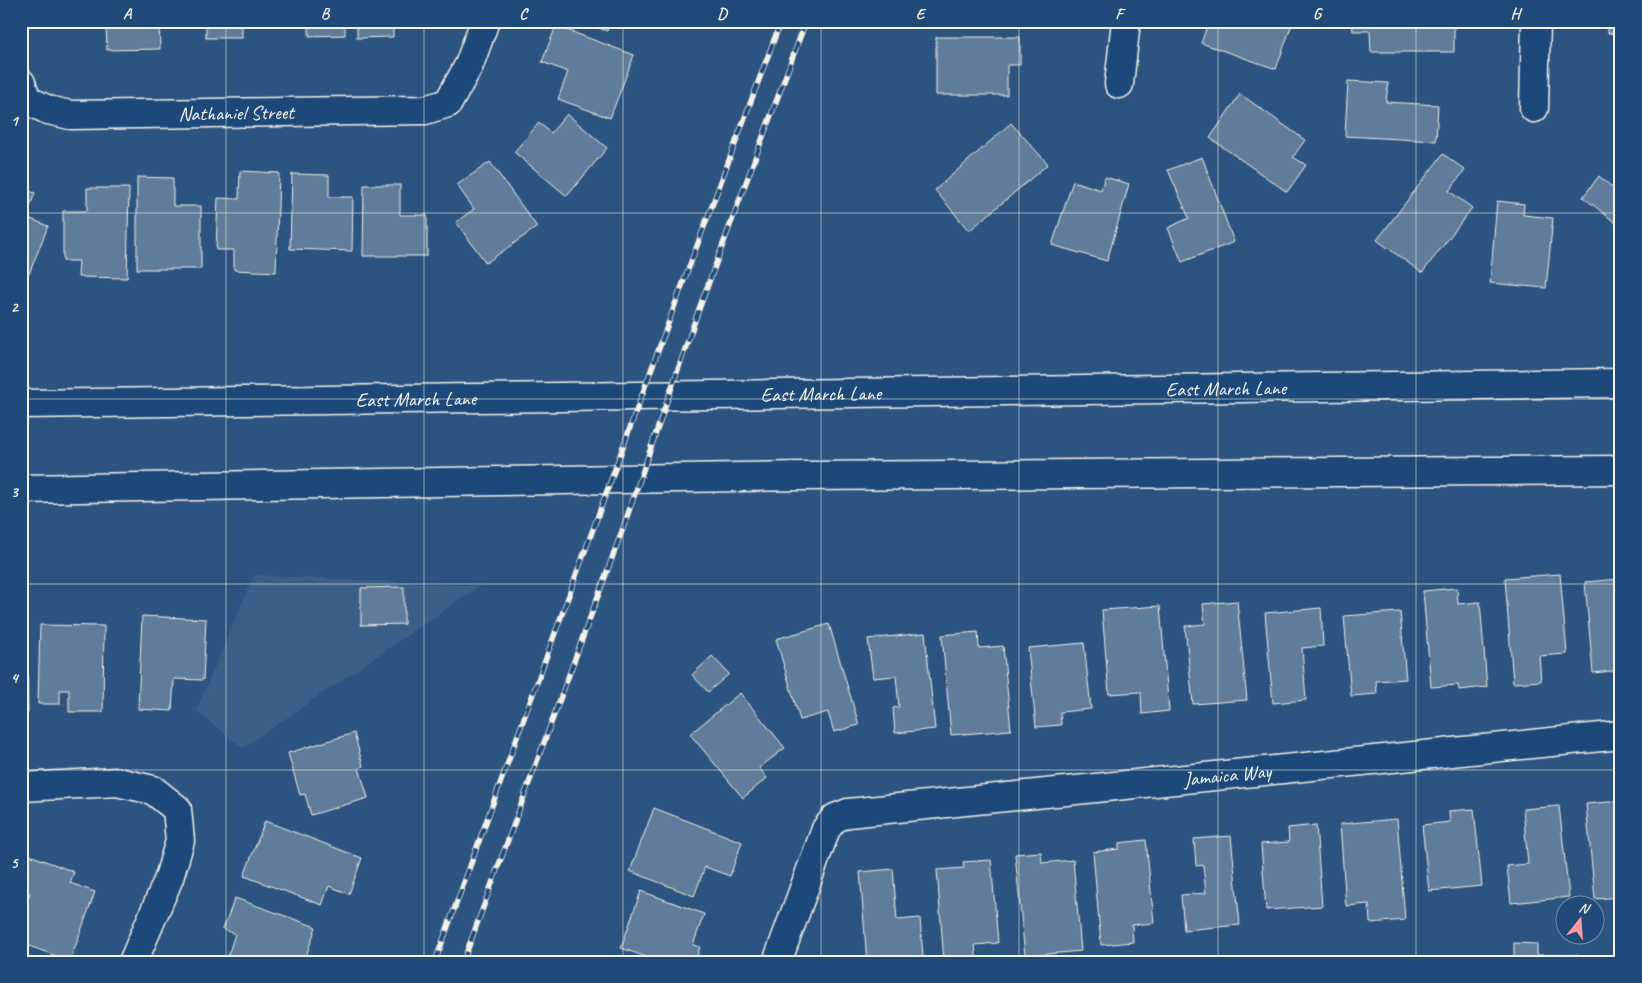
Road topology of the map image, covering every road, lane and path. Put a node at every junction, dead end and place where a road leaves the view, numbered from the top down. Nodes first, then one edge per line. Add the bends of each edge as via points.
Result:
1 (485, 21) edge
2 (1126, 21) edge
3 (1536, 21) edge
4 (1119, 84) dead end
5 (24, 91) edge
6 (1534, 108) dead end
7 (1621, 383) edge
8 (21, 404) edge
9 (1621, 470) edge
10 (21, 489) edge
11 (1621, 735) edge
12 (21, 787) edge
13 (133, 962) edge
14 (777, 962) edge

1 - 5 main road, Nathaniel Street via 466,72 448,103 417,110 70,115 48,110
2 - 4 main road
3 - 6 main road
7 - 8 main road, East March Lane
9 - 10 main road via 824,476
11 - 14 main road, Jamaica Way via 848,812 835,818 826,829
12 - 13 main road via 117,782 153,790 177,809 180,841 169,878

